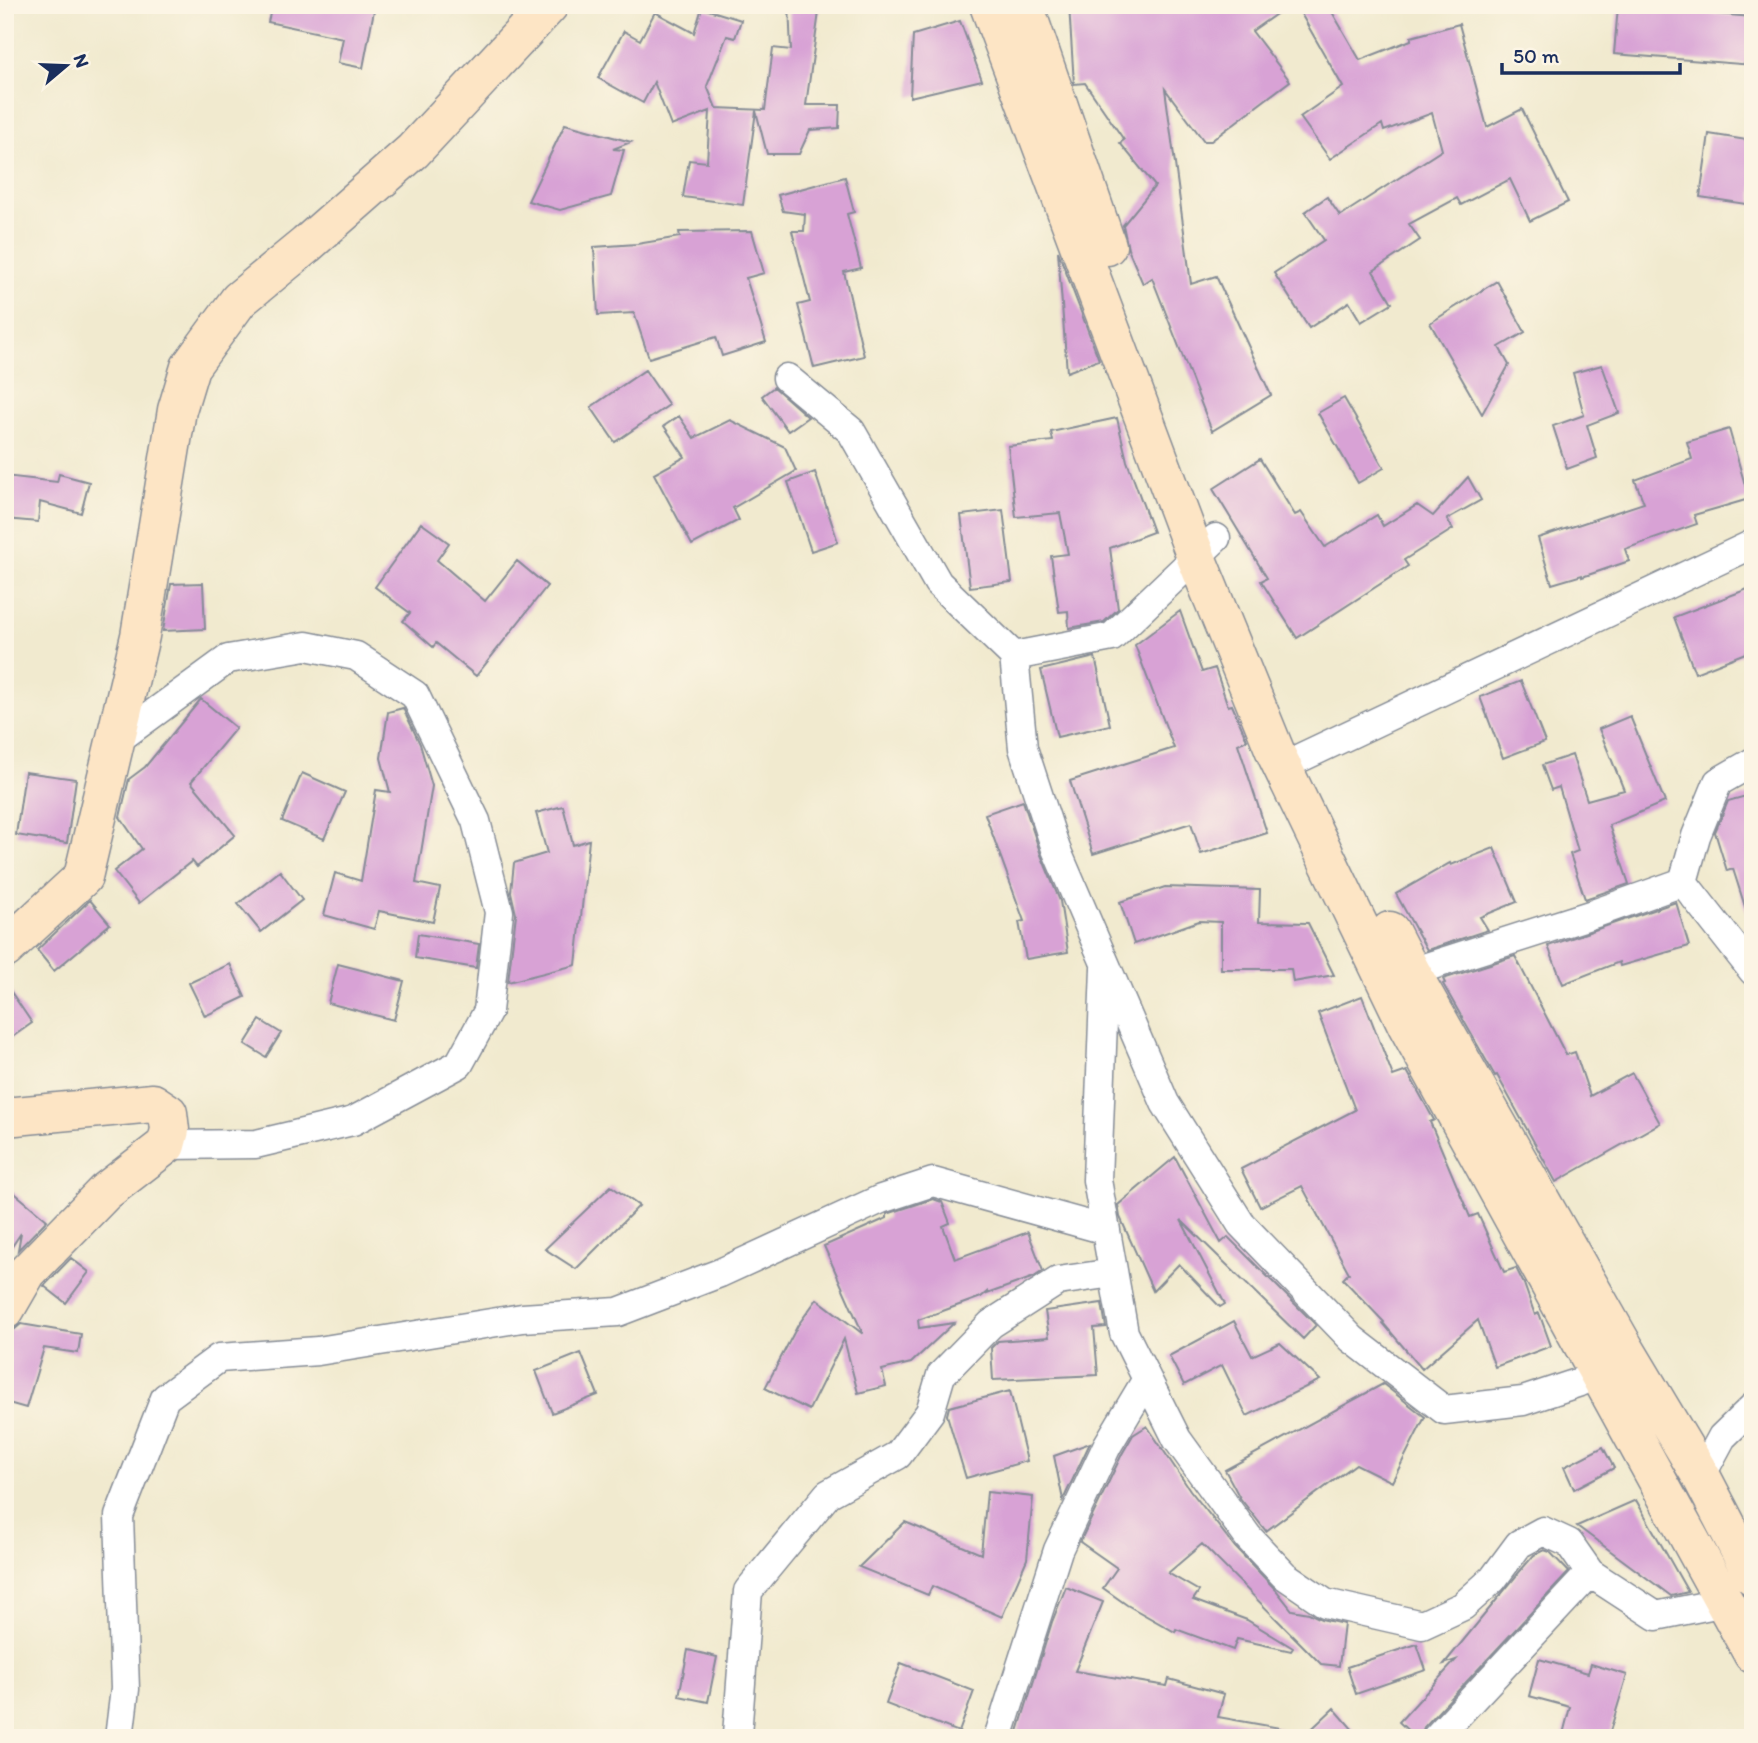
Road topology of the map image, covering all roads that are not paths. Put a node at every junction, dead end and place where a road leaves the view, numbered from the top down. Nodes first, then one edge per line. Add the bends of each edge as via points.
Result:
1 (549, 5) edge
2 (989, 5) edge
3 (1024, 5) edge
4 (787, 378) dead end
5 (1753, 544) edge
6 (1206, 547) junction
7 (1014, 656) junction
8 (117, 740) junction
9 (1302, 757) junction
10 (1753, 762) edge
11 (1683, 882) junction
12 (5, 949) edge
13 (1105, 960) junction
14 (1753, 971) edge
15 (1411, 972) junction
16 (5, 1117) edge
17 (166, 1145) junction
18 (1106, 1230) junction
19 (1114, 1273) junction
20 (5, 1310) edge
21 (1598, 1376) junction
22 (1147, 1379) junction
23 (1753, 1407) edge
24 (1701, 1476) junction
25 (1590, 1573) junction
26 (1753, 1576) edge
27 (1726, 1602) junction
28 (1753, 1630) edge
29 (1753, 1654) edge
30 (737, 1735) dead end
31 (119, 1738) edge
32 (998, 1738) edge
33 (1436, 1738) edge

1 - 8 street via 413,151 239,300 190,367 177,410 140,636
2 - 6 street
3 - 6 street
4 - 7 street via 851,431 938,583
5 - 9 street
6 - 7 street via 1112,637
6 - 9 street
6 - 21 street via 1277,756 1407,1025
7 - 13 street via 1023,748 1056,849
8 - 12 street via 82,877
8 - 17 street via 228,659 306,646 356,656 415,695 476,821 499,912 488,1011 459,1064 352,1121 256,1144
9 - 15 street
10 - 11 street via 1718,782
11 - 14 street
11 - 15 street
13 - 18 street via 1097,1180
13 - 21 street via 1165,1103 1241,1224 1352,1339 1444,1410 1523,1401
15 - 24 street
16 - 17 street via 153,1103 168,1113
17 - 20 street via 105,1192 27,1272
18 - 19 street
18 - 31 street via 933,1182 881,1199 720,1273 618,1312 522,1318 318,1351 219,1358 165,1398 119,1516 125,1689
19 - 22 street via 1124,1333
19 - 30 street via 1058,1282 991,1324 941,1375 930,1412 898,1455 828,1494 748,1591
21 - 27 street
22 - 25 street via 1177,1439 1248,1537 1284,1575 1325,1603 1422,1625 1464,1606 1519,1544 1543,1531 1569,1543
22 - 32 street via 1107,1446 1058,1550
23 - 24 street via 1722,1437
24 - 26 street
25 - 27 street via 1656,1616
25 - 33 street
27 - 28 street
27 - 29 street

